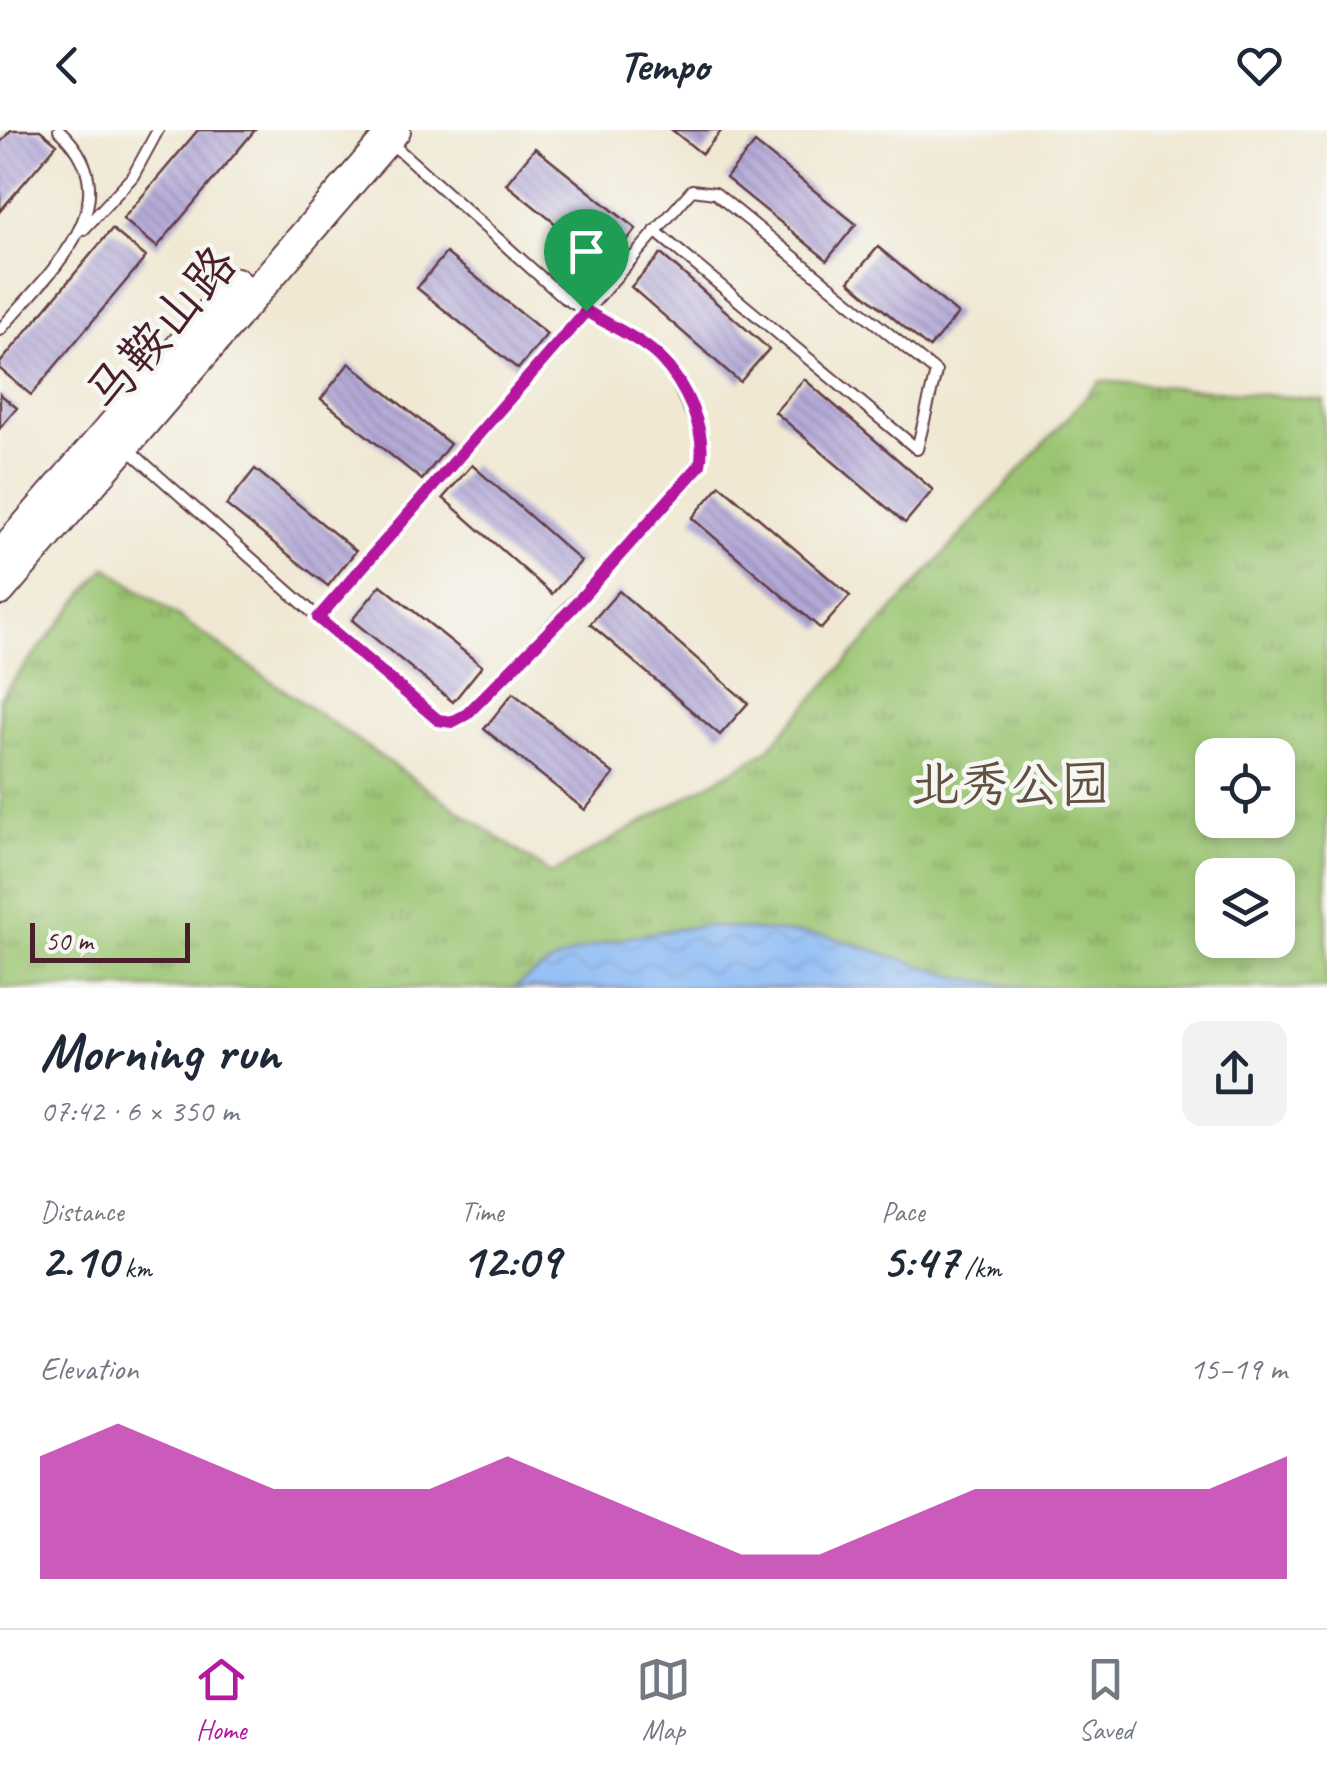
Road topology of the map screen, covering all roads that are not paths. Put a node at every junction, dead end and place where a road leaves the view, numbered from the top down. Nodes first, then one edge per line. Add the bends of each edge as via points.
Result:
1 (60, 130) edge
2 (158, 130) edge
3 (383, 133) edge
4 (82, 231) junction
5 (656, 232) junction
6 (586, 311) junction
7 (0, 330) edge
8 (124, 446) junction
9 (0, 556) edge
10 (0, 590) edge
11 (318, 618) junction

1 - 4 lane via 84,161 88,208
2 - 4 lane via 133,176
3 - 6 lane
3 - 8 main road, 马鞍山路
3 - 9 main road, 马鞍山路
4 - 7 lane
5 - 5 lane via 692,190 715,193 936,372 918,449
5 - 6 lane
6 - 11 lane
6 - 11 lane via 658,355 674,375 702,438 700,465 684,486 572,608 452,722 426,713
8 - 10 main road, 马鞍山路
8 - 11 lane

